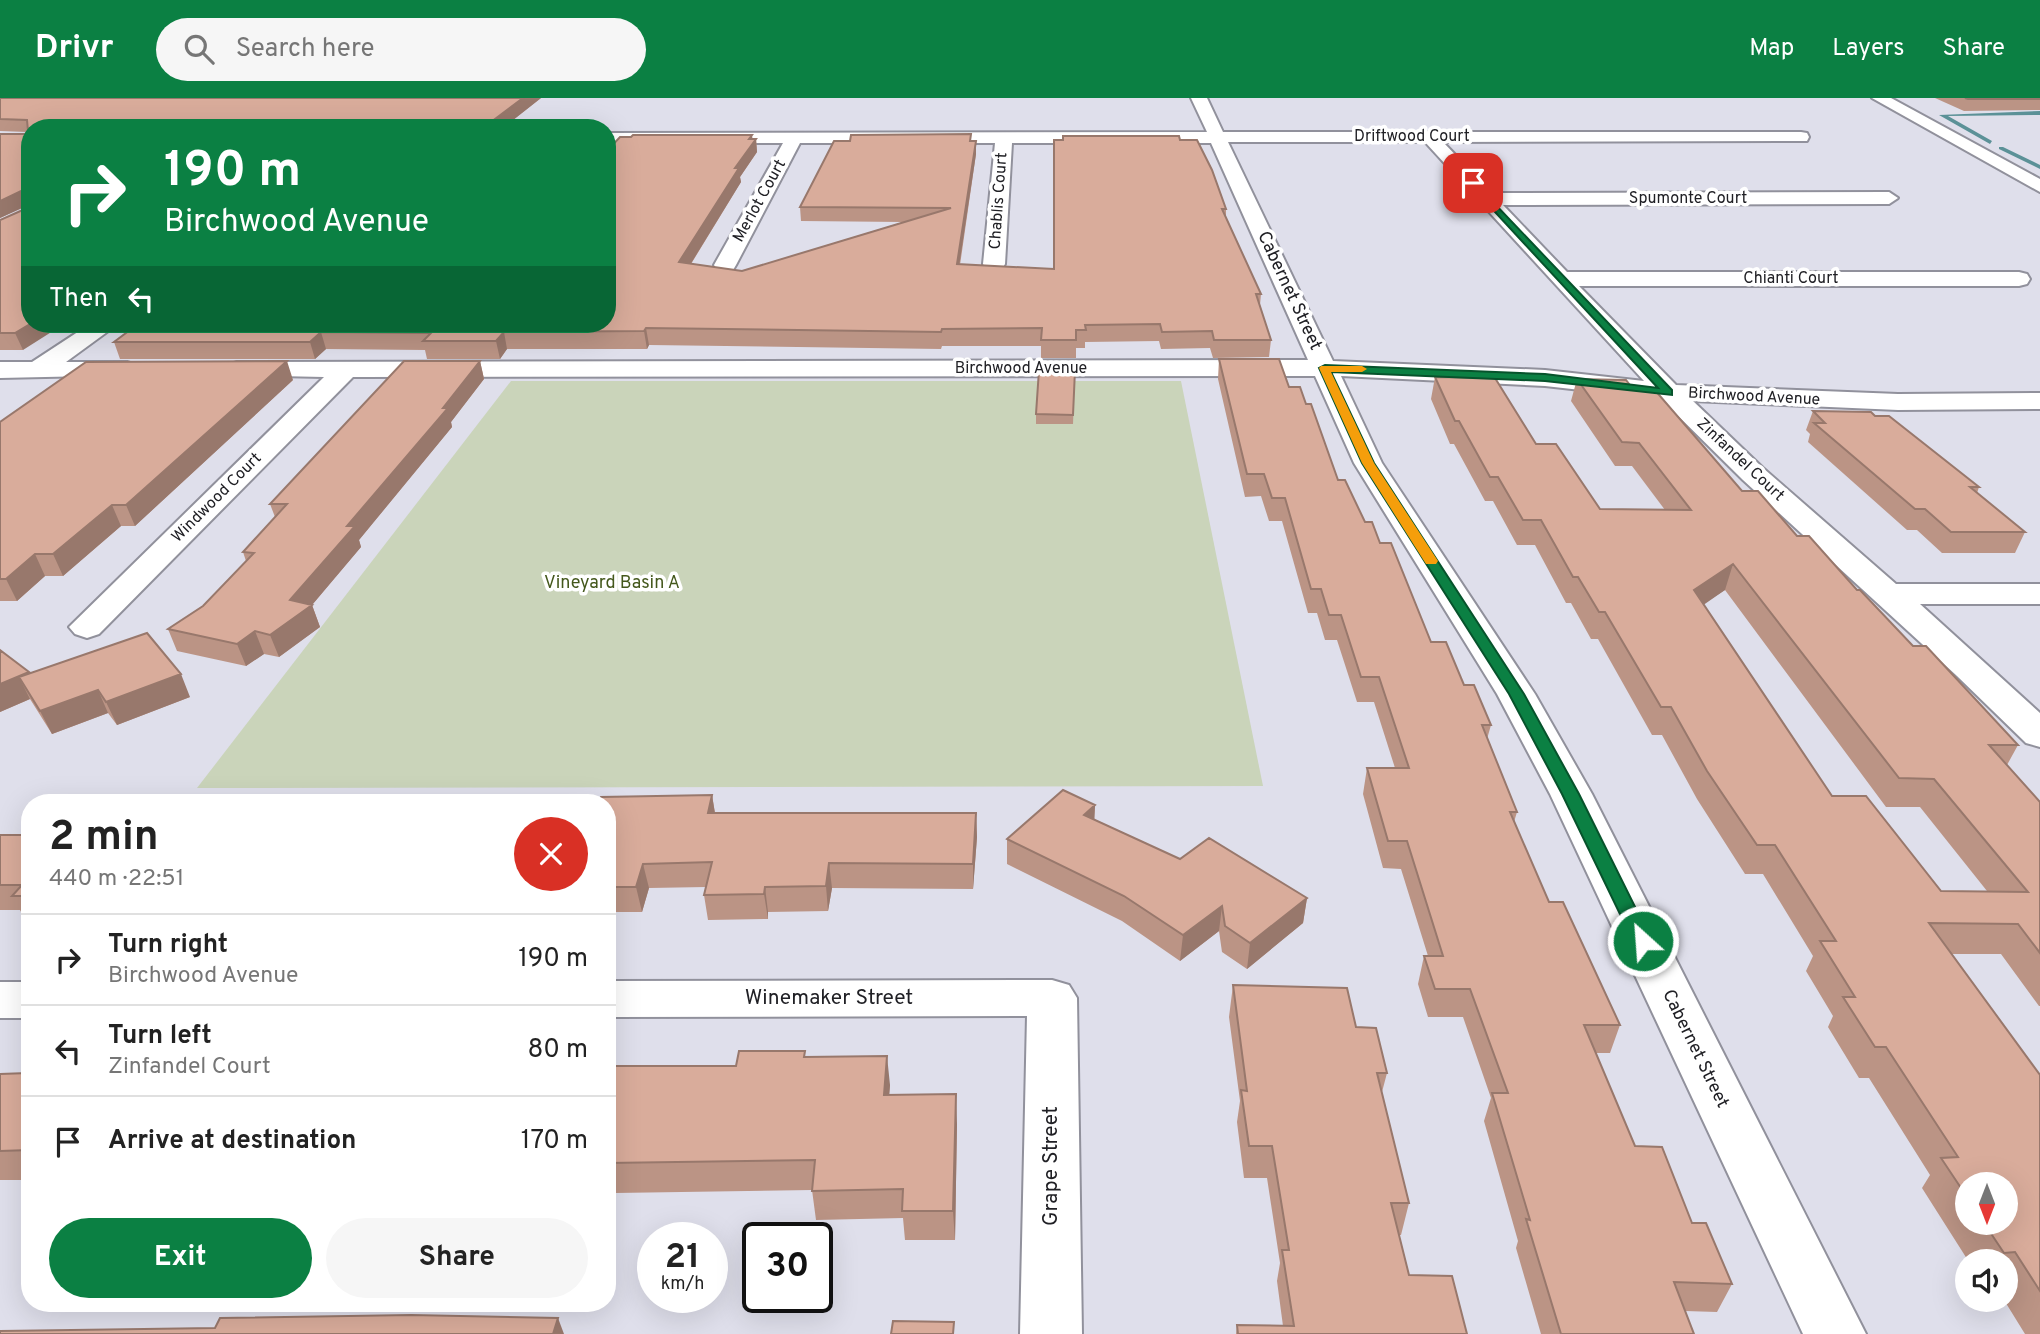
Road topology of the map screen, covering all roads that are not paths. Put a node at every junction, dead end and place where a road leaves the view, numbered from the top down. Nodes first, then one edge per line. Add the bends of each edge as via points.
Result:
1 (1199, 98) edge
2 (1880, 98) edge
3 (1429, 137) junction
4 (1801, 137) dead end
5 (616, 138) edge
6 (794, 138) junction
7 (1014, 138) junction
8 (1218, 138) junction
9 (2040, 186) edge
10 (1889, 198) dead end
11 (1487, 199) junction
12 (994, 264) edge
13 (725, 265) dead end
14 (1563, 279) junction
15 (2019, 279) dead end
16 (93, 333) edge
17 (1325, 368) junction
18 (0, 370) edge
19 (38, 370) junction
20 (150, 370) edge
21 (206, 370) edge
22 (346, 370) junction
23 (1668, 392) junction
24 (0, 395) edge
25 (2040, 401) edge
26 (1890, 594) junction
27 (2040, 594) edge
28 (87, 627) dead end
29 (2040, 735) edge
30 (1052, 998) joint
31 (616, 999) edge
32 (0, 1000) edge
33 (21, 1000) edge
34 (1051, 1334) edge
35 (1835, 1334) edge

1 - 8 street, Cabernet Street
2 - 9 street
3 - 4 street, Driftwood Court
3 - 8 street, Driftwood Court
3 - 11 street, Zinfandel Court
5 - 6 street, Driftwood Court
6 - 7 street, Driftwood Court
6 - 13 street, Merlot Court
7 - 8 street, Driftwood Court
7 - 12 street, Chablis Court
8 - 17 street, Cabernet Street
10 - 11 street, Spumonte Court
11 - 14 street, Zinfandel Court
14 - 15 street, Chianti Court
14 - 23 street, Zinfandel Court
16 - 19 street
17 - 22 street, Birchwood Avenue
17 - 23 street, Birchwood Avenue via 1545,378
17 - 35 street, Cabernet Street via 1368,463 1516,694 1571,794
18 - 19 street
19 - 20 street
19 - 24 street
21 - 22 street, Birchwood Avenue
22 - 28 street, Windwood Court
23 - 25 street, Birchwood Avenue via 1837,401
23 - 26 street, Zinfandel Court via 1754,475
26 - 27 street
26 - 29 street, Zinfandel Court
30 - 31 street, Winemaker Street
30 - 34 street, Grape Street
32 - 33 street

